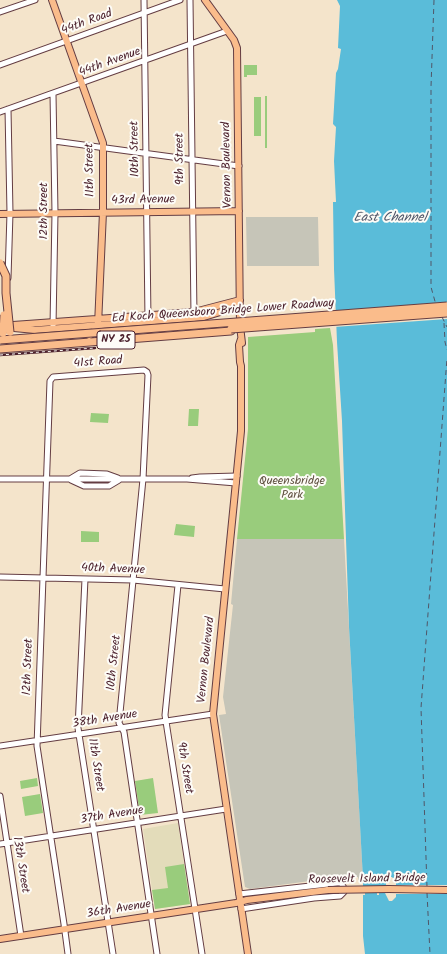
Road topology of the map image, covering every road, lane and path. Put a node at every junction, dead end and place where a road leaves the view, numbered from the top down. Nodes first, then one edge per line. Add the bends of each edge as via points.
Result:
1 (35, 0) edge
2 (52, 0) edge
3 (144, 0) edge
4 (180, 0) edge
5 (190, 0) edge
6 (205, 0) edge
7 (0, 12) edge
8 (145, 13) junction
9 (228, 31) junction
10 (66, 40) junction
11 (190, 45) junction
12 (144, 61) junction
13 (0, 64) edge
14 (82, 83) junction
15 (53, 94) junction
16 (8, 109) junction
17 (0, 112) edge
18 (54, 141) junction
19 (103, 148) junction
20 (146, 154) junction
21 (192, 160) junction
22 (239, 166) junction
23 (192, 211) junction
24 (239, 211) junction
25 (102, 212) junction
26 (146, 212) junction
27 (10, 213) junction
28 (55, 213) junction
29 (0, 214) edge
30 (0, 263) edge
31 (240, 303) junction
32 (447, 307) edge
33 (447, 314) edge
34 (194, 315) junction
35 (148, 318) junction
36 (98, 322) junction
37 (53, 326) junction
38 (231, 330) junction
39 (4, 331) edge
40 (0, 341) edge
41 (32, 344) junction
42 (0, 347) edge
43 (147, 372) joint
44 (51, 378) joint
45 (237, 476) junction
46 (0, 479) edge
47 (46, 479) junction
48 (143, 479) junction
49 (187, 479) junction
50 (236, 483) junction
51 (0, 578) edge
52 (42, 578) junction
53 (85, 579) junction
54 (133, 580) junction
55 (178, 584) junction
56 (225, 589) junction
57 (213, 714) junction
58 (166, 720) junction
59 (122, 727) junction
60 (79, 734) junction
61 (37, 740) junction
62 (0, 746) edge
63 (0, 796) edge
64 (226, 809) junction
65 (181, 816) junction
66 (137, 823) junction
67 (94, 829) junction
68 (50, 836) junction
69 (7, 842) junction
70 (0, 844) edge
71 (447, 890) edge
72 (239, 894) junction
73 (240, 902) junction
74 (241, 909) junction
75 (195, 910) junction
76 (152, 916) junction
77 (108, 923) junction
78 (64, 930) junction
79 (21, 936) junction
80 (0, 939) edge
81 (68, 954) edge
82 (113, 954) edge
83 (157, 954) edge
84 (202, 954) edge
85 (248, 954) edge

1 - 7 street
2 - 10 main road, 11th Street
3 - 8 street, 10th Street
4 - 8 street, 44th Road
5 - 11 street, 9th Street
6 - 9 main road, Vernon Boulevard
8 - 10 street, 44th Road
8 - 12 street, 10th Street
9 - 11 street, 44th Avenue
9 - 22 main road, Vernon Boulevard via 237,48
10 - 13 street, 44th Road
10 - 14 main road, 11th Street
11 - 12 street, 44th Avenue
11 - 21 street, 9th Street
12 - 14 street, 44th Avenue
12 - 20 street, 10th Street
14 - 15 street, 44th Avenue
14 - 19 main road, 11th Street
15 - 16 street, 44th Avenue
15 - 18 street, 12th Street
16 - 17 street, 44th Avenue
16 - 27 street
18 - 19 street
18 - 28 street, 12th Street
19 - 20 street
19 - 25 main road, 11th Street
20 - 21 street
20 - 26 street, 10th Street
21 - 22 street
21 - 23 street, 9th Street
22 - 24 main road, Vernon Boulevard
23 - 24 main road, 43rd Avenue
23 - 26 main road, 43rd Avenue
23 - 34 street, 9th Street
24 - 31 main road, Vernon Boulevard
25 - 26 main road, 43rd Avenue
25 - 28 main road, 43rd Avenue
25 - 36 main road, 11th Street
26 - 35 street, 10th Street
27 - 28 main road, 43rd Avenue
27 - 29 main road, 43rd Avenue
27 - 39 street
28 - 37 street, 12th Street
30 - 39 highway, bridge via 6,276
31 - 34 main road
31 - 45 main road, Vernon Boulevard via 242,423
32 - 39 highway, bridge via 42,338
32 - 40 highway, Ed Koch Queensboro Bridge Lower Roadway / NY 25, bridge
33 - 38 highway, NY 25, bridge
34 - 35 main road
35 - 36 main road
36 - 37 main road
36 - 39 highway via 97,329 84,336 21,340
37 - 39 main road
38 - 41 highway
38 - 42 highway, NY 25
39 - 40 highway
40 - 41 highway
41 - 42 highway
43 - 44 street, 41st Road via 144,370
43 - 48 street, 10th Street
44 - 47 street, 12th Street
45 - 49 street
45 - 50 main road, Vernon Boulevard
46 - 47 street
47 - 48 street
47 - 52 street, 12th Street
48 - 49 street
48 - 54 street, 10th Street
49 - 50 street
50 - 56 main road, Vernon Boulevard
51 - 52 street, 40th Avenue
52 - 53 street, 40th Avenue
52 - 61 street, 12th Street
53 - 54 street, 40th Avenue
53 - 60 street, 11th Street
54 - 55 street, 40th Avenue
54 - 59 street, 10th Street via 119,723
55 - 56 street, 40th Avenue
55 - 58 street, 9th Street
56 - 57 main road, Vernon Boulevard
57 - 58 street, 38th Avenue
57 - 64 main road, Vernon Boulevard
58 - 59 street, 38th Avenue
58 - 65 street, 9th Street
59 - 60 street, 38th Avenue
59 - 66 street, 10th Street
60 - 61 street, 38th Avenue
60 - 67 street, 11th Street
61 - 62 street, 38th Avenue
61 - 68 street, 12th Street
63 - 69 street, 13th Street
64 - 65 street, 37th Avenue
64 - 72 main road, Vernon Boulevard
65 - 66 street, 37th Avenue
65 - 75 street, 9th Street
66 - 67 street, 37th Avenue
66 - 76 street, 10th Street
67 - 68 street, 37th Avenue
67 - 77 street, 11th Street
68 - 69 street, 37th Avenue
68 - 78 street, 12th Street
69 - 70 street, 37th Avenue
69 - 79 street, 13th Street
71 - 73 main road, Roosevelt Island Bridge, bridge via 328,890
72 - 73 main road, Vernon Boulevard
72 - 74 street via 336,882 344,888 340,896
73 - 74 main road, Vernon Boulevard
73 - 75 main road, 36th Avenue
74 - 85 main road, Vernon Boulevard
75 - 76 main road, 36th Avenue
75 - 84 street, 9th Street
76 - 77 main road, 36th Avenue
76 - 83 street, 10th Street
77 - 78 main road, 36th Avenue
77 - 82 street, 11th Street
78 - 79 main road, 36th Avenue
78 - 81 street, 12th Street
79 - 80 main road, 36th Avenue

